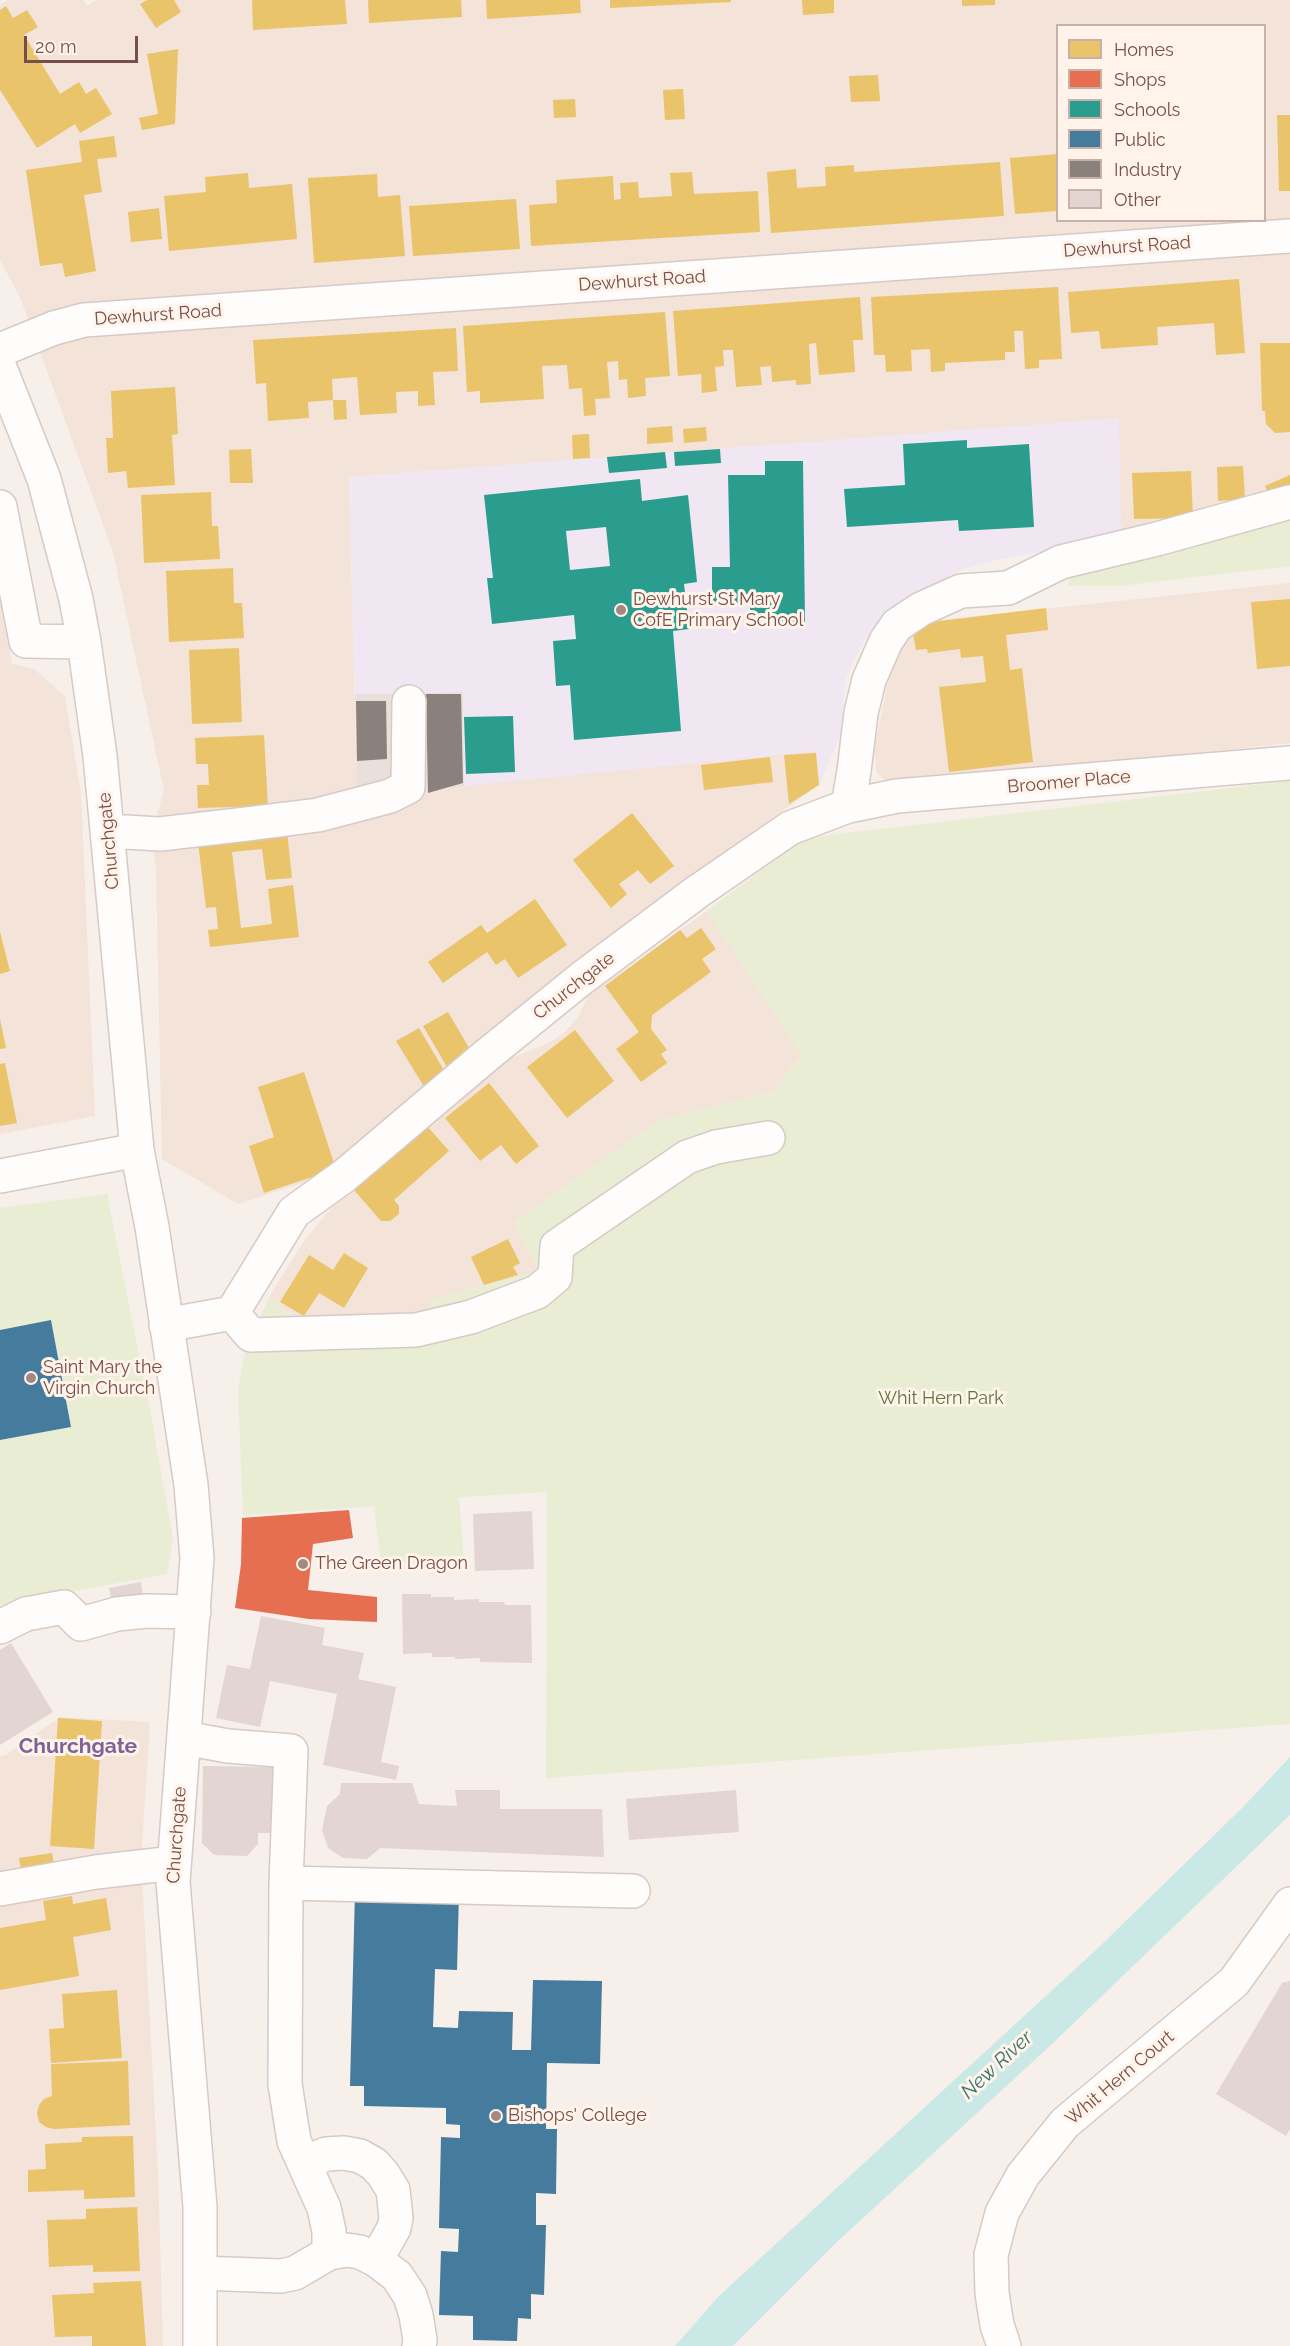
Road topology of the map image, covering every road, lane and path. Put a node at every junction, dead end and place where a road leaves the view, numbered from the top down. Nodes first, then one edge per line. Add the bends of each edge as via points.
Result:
1 (1290, 236) edge
2 (0, 350) edge
3 (0, 368) edge
4 (1290, 502) edge
5 (0, 507) edge
6 (84, 642) junction
7 (409, 702) dead end
8 (1290, 763) edge
9 (848, 806) junction
10 (108, 831) junction
11 (768, 1138) dead end
12 (137, 1150) junction
13 (0, 1176) edge
14 (232, 1313) junction
15 (166, 1325) junction
16 (194, 1612) junction
17 (0, 1627) edge
18 (184, 1738) junction
19 (174, 1863) junction
20 (286, 1883) junction
21 (0, 1889) edge
22 (633, 1891) dead end
23 (1290, 1904) edge
24 (305, 2163) junction
25 (329, 2253) junction
26 (376, 2260) junction
27 (201, 2273) junction
28 (200, 2346) edge
29 (419, 2346) edge
30 (1004, 2346) edge

1 - 2 street, Dewhurst Road via 84,320
3 - 6 street, Churchgate via 44,479
4 - 9 street via 1061,562 1008,588 961,591 897,625 877,659 866,691
5 - 6 street via 26,641
6 - 10 street, Churchgate
7 - 10 street via 408,787 390,796 318,815 247,824 160,834
8 - 9 street, Broomer Place via 897,796
9 - 14 street, Churchgate via 790,828 697,892 582,978 344,1176 294,1212
10 - 12 street, Churchgate
11 - 14 street via 716,1147 687,1157 557,1246 555,1277 537,1292 471,1317 416,1330 251,1335
12 - 13 street
12 - 15 street, Churchgate
14 - 15 street
15 - 16 street, Churchgate via 191,1485 197,1557
16 - 17 street via 117,1614 81,1624 64,1607 26,1614
16 - 18 street, Churchgate
18 - 19 street, Churchgate
18 - 20 street via 291,1751
19 - 21 street
19 - 27 street, Churchgate via 200,2207
20 - 22 street
20 - 24 street via 285,2084 294,2141
23 - 30 street, Whit Hern Court via 1234,1982 1065,2123 1023,2175 1002,2213 991,2255 992,2293
24 - 25 street via 324,2208
24 - 26 street via 326,2154 344,2153 360,2156 383,2174 393,2190 396,2218
25 - 26 street via 347,2250
25 - 27 street via 295,2273 281,2276
26 - 29 street via 397,2276 410,2296
27 - 28 street, Churchgate

